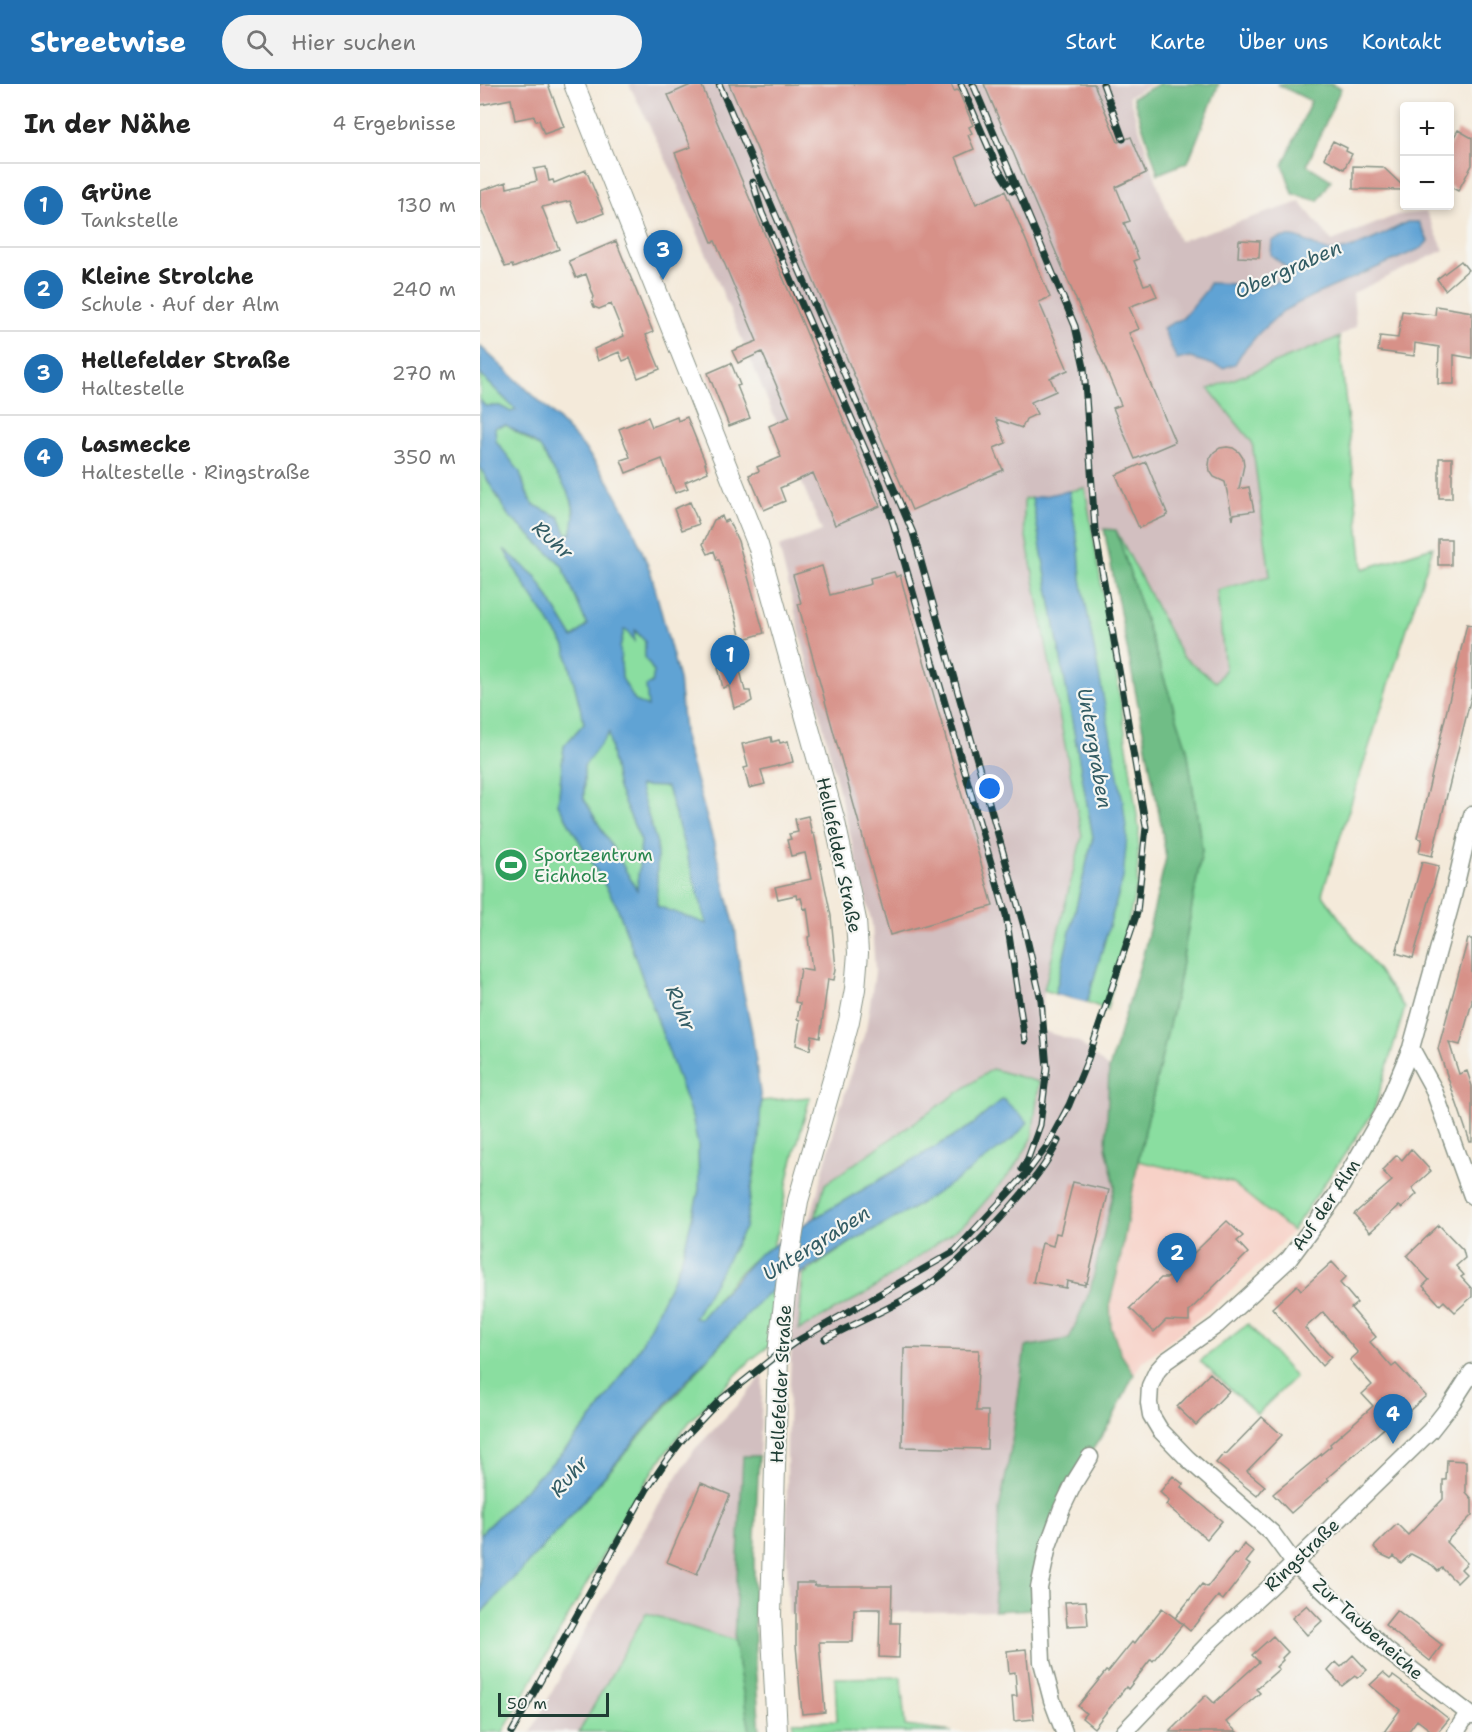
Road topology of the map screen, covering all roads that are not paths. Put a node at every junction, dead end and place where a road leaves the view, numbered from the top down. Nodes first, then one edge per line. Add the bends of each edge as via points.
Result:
1 (574, 84) edge
2 (1472, 815) edge
3 (1411, 1048) junction
4 (1472, 1196) edge
5 (1472, 1372) edge
6 (1090, 1457) dead end
7 (1294, 1563) junction
8 (1470, 1715) edge
9 (777, 1732) edge
10 (1064, 1732) edge
11 (1124, 1732) edge
12 (1456, 1732) edge

1 - 9 street, Hellefelder Straße via 758,545 835,822 856,920 855,989 798,1200 778,1354 771,1614
2 - 3 street, Auf der Alm
3 - 4 street via 1433,1088
3 - 7 street, Auf der Alm via 1384,1112 1318,1222 1264,1283 1218,1325 1166,1361 1150,1386 1151,1415 1160,1430 1272,1533
5 - 7 street, Ringstraße via 1430,1431
6 - 10 street via 1062,1509 1048,1546 1039,1588 1042,1662
7 - 8 street, Zur Taubeneiche via 1385,1649
7 - 11 street, Ringstraße via 1214,1638
8 - 12 street

